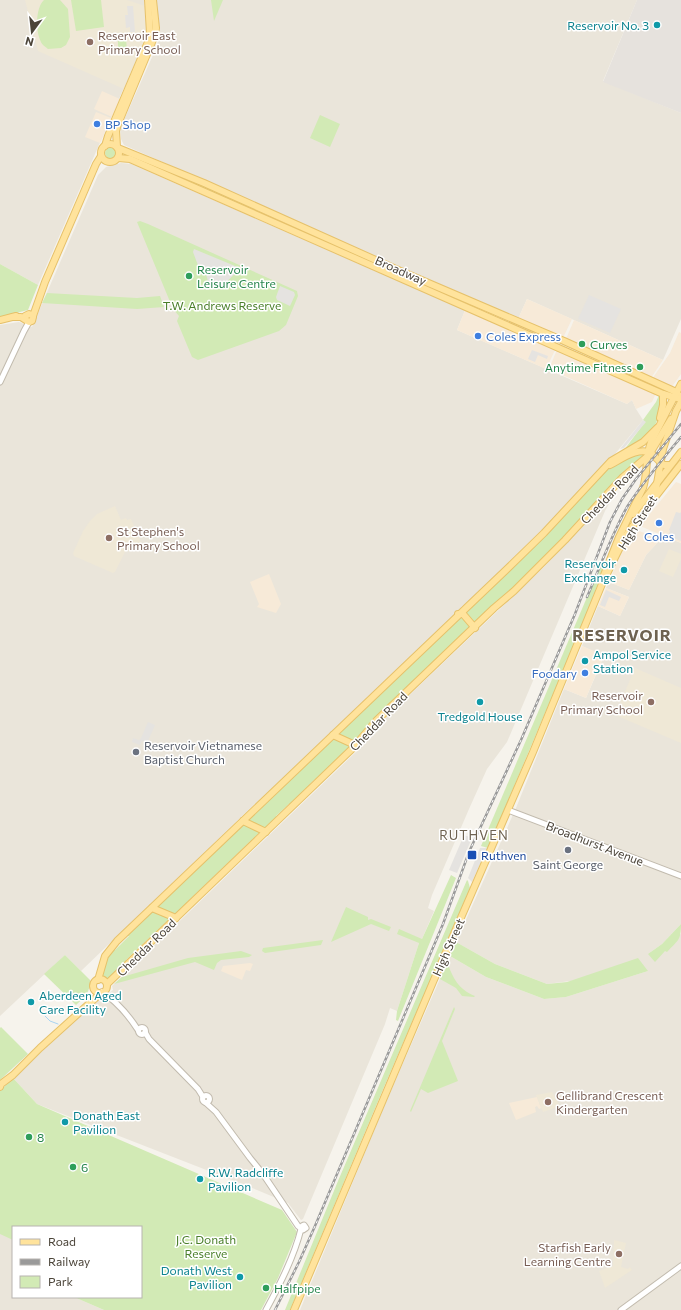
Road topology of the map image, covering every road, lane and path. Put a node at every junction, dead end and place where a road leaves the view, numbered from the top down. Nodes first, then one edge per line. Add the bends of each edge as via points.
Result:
1 (148, 0) edge
2 (153, 0) edge
3 (116, 122) junction
4 (105, 146) junction
5 (117, 147) junction
6 (101, 156) junction
7 (118, 158) junction
8 (107, 162) junction
9 (170, 170) junction
10 (171, 177) junction
11 (84, 193) junction
12 (282, 222) junction
13 (398, 273) junction
14 (492, 310) junction
15 (489, 317) junction
16 (28, 318) junction
17 (0, 320) edge
18 (562, 340) junction
19 (559, 347) junction
20 (635, 377) junction
21 (0, 382) edge
22 (681, 384) edge
23 (663, 394) junction
24 (679, 398) edge
25 (676, 411) junction
26 (657, 428) junction
27 (681, 452) edge
28 (649, 454) junction
29 (678, 457) edge
30 (660, 462) junction
31 (681, 464) edge
32 (636, 465) junction
33 (670, 465) junction
34 (603, 469) junction
35 (646, 472) junction
36 (668, 480) junction
37 (657, 484) junction
38 (651, 500) junction
39 (625, 524) junction
40 (602, 584) junction
41 (458, 614) junction
42 (475, 628) junction
43 (333, 735) junction
44 (355, 745) junction
45 (508, 810) junction
46 (243, 821) junction
47 (266, 832) junction
48 (681, 876) edge
49 (152, 908) junction
50 (176, 918) junction
51 (98, 980) junction
52 (94, 988) junction
53 (104, 990) junction
54 (83, 1007) junction
55 (0, 1086) edge
56 (681, 1266) edge
57 (681, 1270) edge
58 (641, 1297) junction
59 (266, 1310) edge
60 (294, 1310) edge
61 (621, 1310) edge
62 (626, 1310) edge

1 - 3 main road via 148,42
2 - 3 main road via 156,28 153,42
3 - 4 main road
3 - 5 main road
4 - 5 main road via 112,144
4 - 6 main road
5 - 7 main road
5 - 9 main road, Broadway
6 - 8 main road
6 - 11 main road
7 - 8 main road
7 - 10 main road, Broadway via 130,159
8 - 11 main road via 96,169
9 - 10 main road
9 - 12 main road, Broadway
10 - 12 main road, Broadway
11 - 16 main road
12 - 13 main road, Broadway
13 - 14 main road, Broadway
13 - 15 main road, Broadway
14 - 15 main road
14 - 18 main road, Broadway
15 - 19 main road, Broadway
16 - 17 main road via 13,317
16 - 21 street
18 - 19 main road
18 - 20 main road, Broadway
19 - 20 main road, Broadway
20 - 23 main road, Broadway
20 - 24 main road, Broadway
22 - 24 main road, High Street
23 - 24 main road, Broadway
23 - 26 main road via 663,406
24 - 25 main road, High Street
24 - 26 main road, High Street
25 - 28 main road, High Street
25 - 30 main road, High Street
26 - 28 main road, High Street via 650,442
26 - 34 main road, Cheddar Road via 644,441 614,458
27 - 29 main road
28 - 30 main road
28 - 32 main road, Cheddar Road
28 - 34 main road, Cheddar Road via 641,451
28 - 35 main road, High Street
29 - 33 main road
30 - 33 main road
30 - 37 main road, High Street
31 - 36 main road
32 - 35 main road
32 - 42 main road, Cheddar Road via 544,562
33 - 37 main road
34 - 41 main road, Cheddar Road via 544,533
35 - 37 main road via 649,481
35 - 39 main road, High Street via 643,488
36 - 37 main road
36 - 38 main road
37 - 38 main road, High Street
37 - 39 main road
38 - 40 main road, High Street via 625,536
39 - 40 main road, High Street
40 - 45 main road, High Street
41 - 42 main road via 463,614
41 - 43 main road, Cheddar Road
42 - 44 main road, Cheddar Road via 376,721
43 - 44 main road
43 - 46 main road, Cheddar Road
44 - 47 main road, Cheddar Road
45 - 48 street, Broadhurst Avenue
45 - 60 main road, High Street
46 - 47 main road
46 - 49 main road, Cheddar Road
47 - 50 main road, Cheddar Road
49 - 50 main road
49 - 51 main road, Cheddar Road via 107,952
50 - 53 main road, Cheddar Road
51 - 52 main road
51 - 53 main road via 104,980
52 - 53 main road via 97,992
52 - 54 main road, Cheddar Road via 93,994
53 - 54 main road, Cheddar Road
53 - 59 street via 204,1096 203,1100 216,1112 266,1183 302,1228 283,1278
54 - 55 main road, Cheddar Road
56 - 58 street
57 - 58 street
58 - 61 street
58 - 62 street

